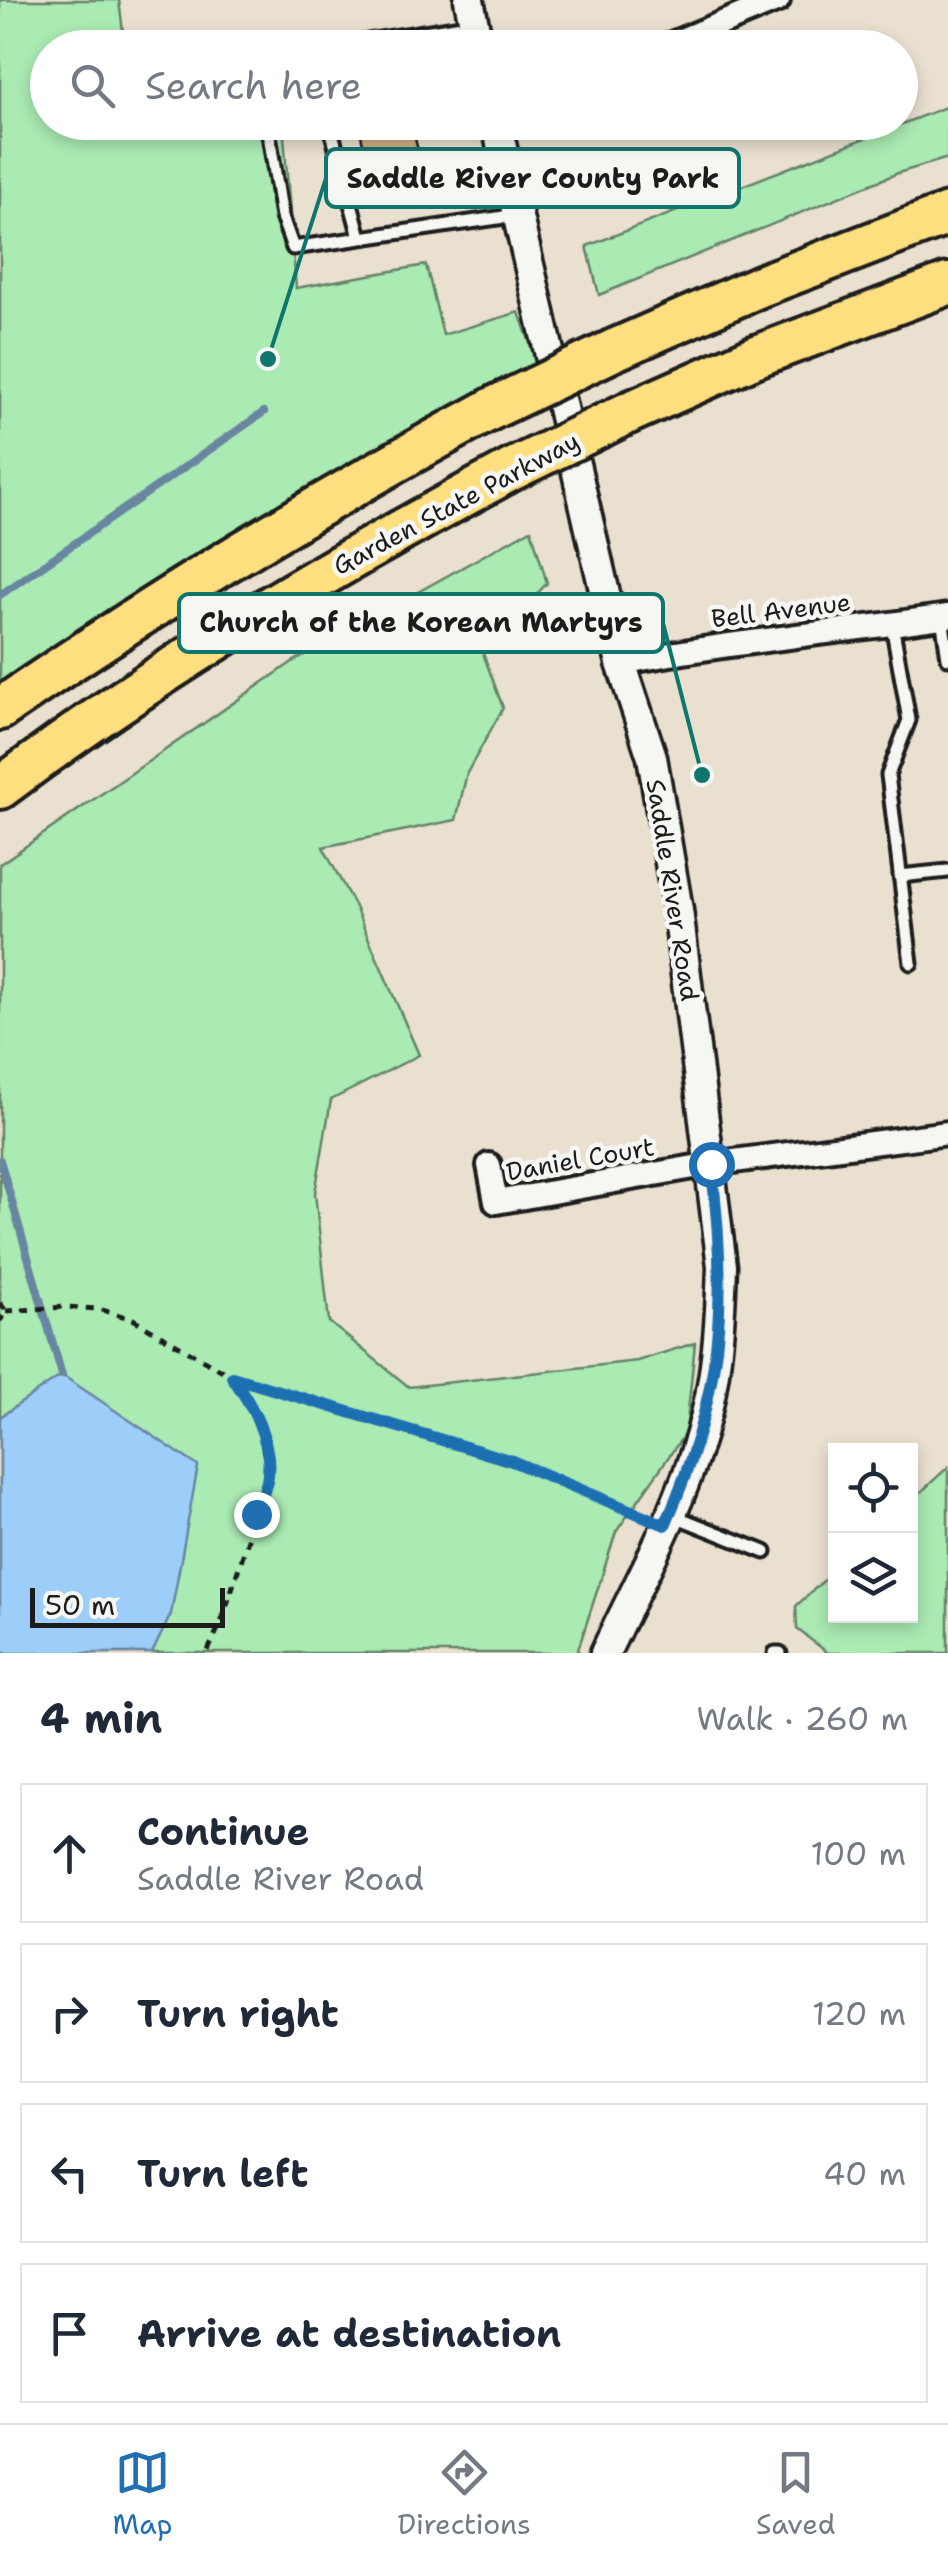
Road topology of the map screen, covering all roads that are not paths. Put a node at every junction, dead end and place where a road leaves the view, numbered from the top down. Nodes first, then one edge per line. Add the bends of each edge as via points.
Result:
1 (778, 0) edge
2 (474, 24) edge
3 (437, 30) edge
4 (706, 30) edge
5 (271, 140) edge
6 (334, 140) edge
7 (500, 140) edge
8 (948, 214) edge
9 (518, 215) junction
10 (360, 237) junction
11 (948, 284) edge
12 (945, 617) edge
13 (892, 624) junction
14 (948, 658) edge
15 (620, 663) junction
16 (0, 709) edge
17 (0, 788) edge
18 (948, 871) edge
19 (900, 876) junction
20 (911, 963) dead end
21 (948, 1133) edge
22 (711, 1164) junction
23 (489, 1165) dead end
24 (668, 1519) junction
25 (766, 1552) dead end
26 (611, 1650) edge

1 - 4 street
2 - 3 lane
5 - 10 lane via 293,248
6 - 10 lane
7 - 9 street, Saddle River Road
8 - 16 highway, bridge via 760,286 495,407 233,557
9 - 10 lane
9 - 15 street, Saddle River Road
11 - 17 highway, Garden State Parkway, bridge via 754,357 513,469 248,618
12 - 13 street, Bell Avenue
12 - 14 lane
13 - 15 street, Bell Avenue via 714,644
13 - 19 lane via 909,720 888,775
15 - 22 street, Saddle River Road via 652,757
18 - 19 lane
19 - 20 lane
21 - 22 street
22 - 23 street, Daniel Court via 496,1202
22 - 24 street, Saddle River Road via 722,1266 714,1379
24 - 25 lane
24 - 26 street, Saddle River Road

